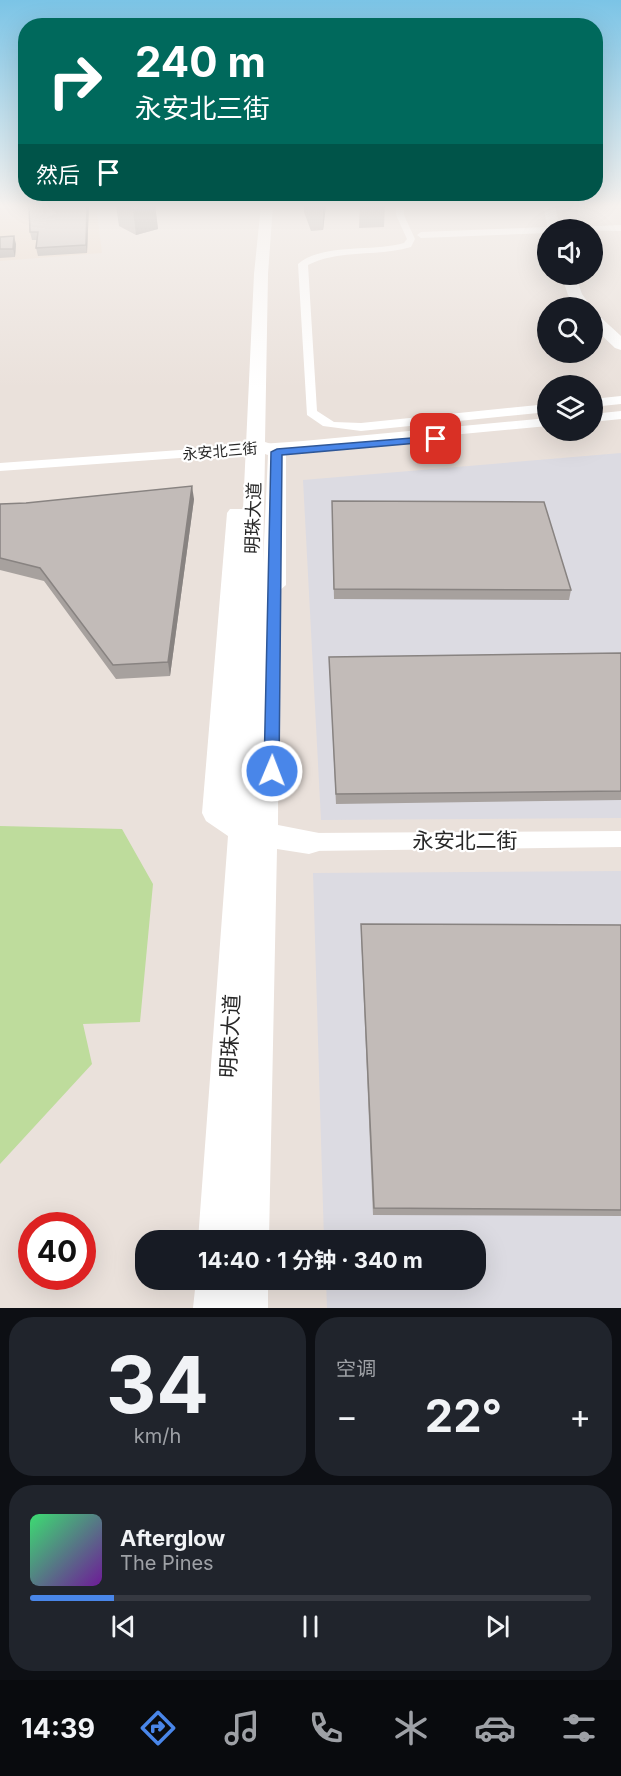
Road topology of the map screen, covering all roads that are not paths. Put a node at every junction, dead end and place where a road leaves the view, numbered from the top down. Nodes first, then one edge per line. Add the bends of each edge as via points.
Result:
1 (262, 266) edge
2 (272, 266) edge
3 (303, 266) edge
4 (603, 328) edge
5 (621, 345) edge
6 (621, 400) edge
7 (603, 402) edge
8 (537, 409) edge
9 (621, 415) edge
10 (603, 417) edge
11 (621, 422) edge
12 (537, 423) edge
13 (603, 423) edge
14 (537, 429) edge
15 (256, 451) junction
16 (0, 467) edge
17 (0, 473) edge
18 (621, 839) edge
19 (309, 842) junction
20 (219, 1230) edge
21 (249, 1230) edge
22 (215, 1290) edge
23 (248, 1290) edge
24 (214, 1308) edge
25 (247, 1308) edge

1 - 20 street, 明珠大道 via 244,807
2 - 21 street, 明珠大道 via 264,806
3 - 8 street via 311,412 316,418 335,426 361,427
4 - 5 street
6 - 7 street
9 - 10 street
11 - 13 street
12 - 15 street, 永安北三街
14 - 15 street, 永安北三街
15 - 16 street, 永安北三街
15 - 17 street, 永安北三街
15 - 19 street, 明珠大道 via 271,794 276,814
15 - 19 street, 明珠大道 via 216,813 244,832
18 - 19 street, 永安北二街
22 - 24 street
23 - 25 street

